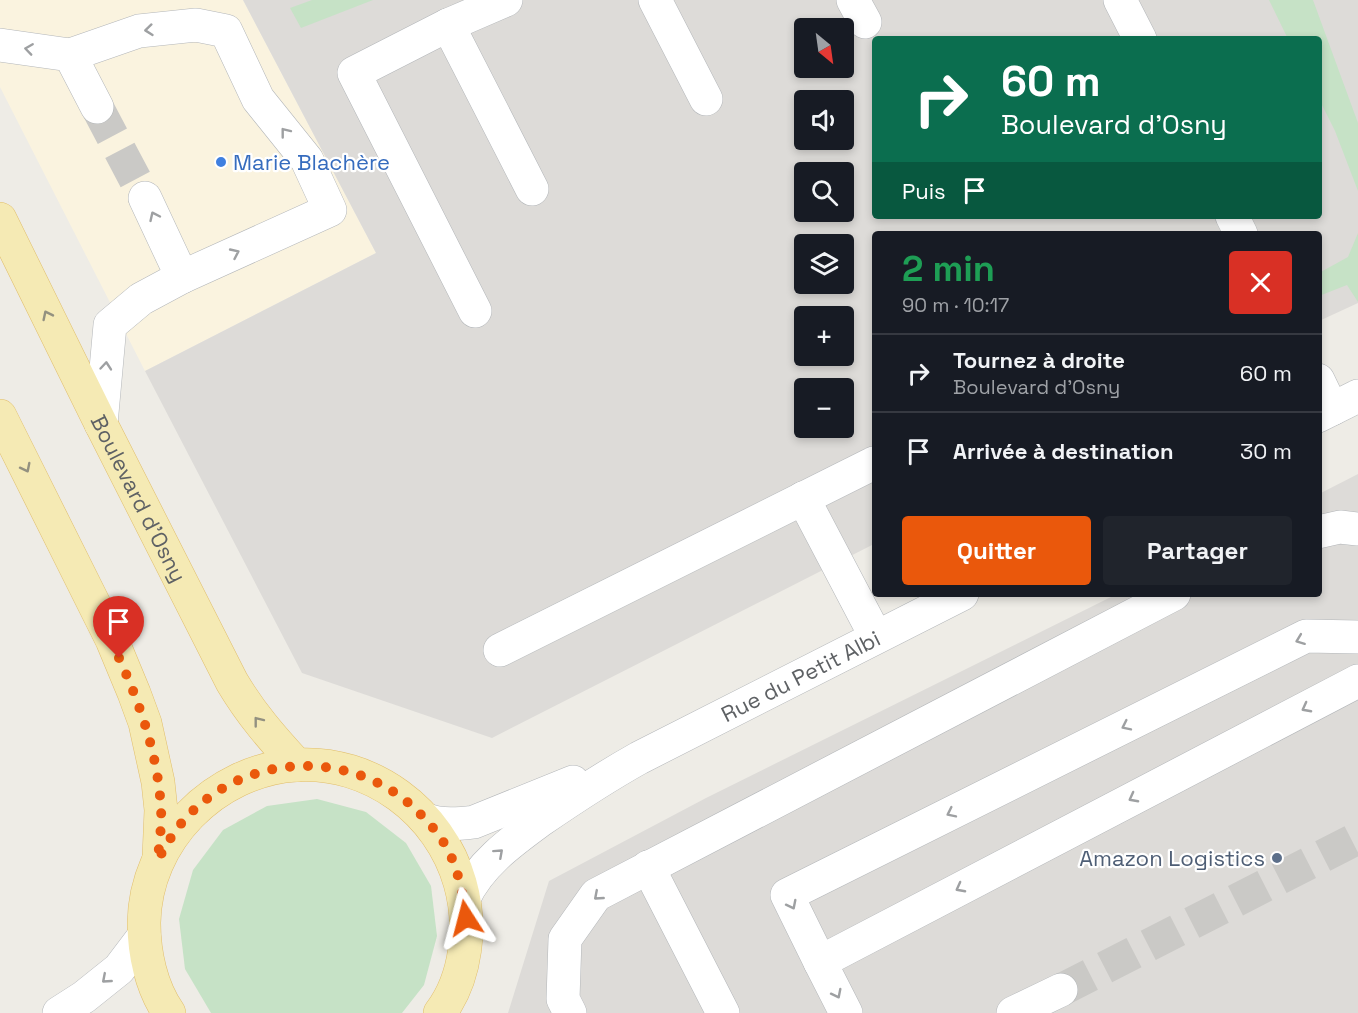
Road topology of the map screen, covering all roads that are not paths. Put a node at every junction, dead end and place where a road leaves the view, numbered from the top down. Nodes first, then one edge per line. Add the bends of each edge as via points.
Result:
1 (506, 0) edge
2 (655, 0) edge
3 (1120, 0) edge
4 (448, 25) junction
5 (1138, 36) edge
6 (0, 45) edge
7 (70, 55) junction
8 (706, 99) dead end
9 (97, 107) tunnel mouth
10 (532, 189) dead end
11 (145, 198) tunnel mouth
12 (0, 219) edge
13 (182, 278) junction
14 (476, 311) dead end
15 (1322, 386) edge
16 (1336, 407) edge
17 (0, 416) edge
18 (101, 424) junction
19 (872, 464) edge
20 (803, 498) junction
21 (1358, 529) edge
22 (1322, 531) edge
23 (956, 597) edge
24 (1168, 597) edge
25 (876, 637) junction
26 (1358, 637) edge
27 (500, 650) dead end
28 (1358, 681) edge
29 (639, 758) junction
30 (297, 765) junction
31 (425, 819) junction
32 (158, 860) junction
33 (648, 867) junction
34 (464, 898) junction
35 (144, 936) junction
36 (820, 962) junction
37 (1061, 990) tunnel mouth
38 (59, 1013) edge
39 (169, 1013) edge
40 (440, 1013) edge
41 (570, 1013) edge
42 (723, 1013) edge
43 (846, 1013) edge
44 (1012, 1013) edge

1 - 4 street
2 - 8 street
3 - 5 street
4 - 10 street
4 - 14 street via 354,73
7 -> 6 street
7 - 9 street
13 -> 7 street via 330,210 307,160 258,99 225,31 196,25 139,31
13 -> 11 street
18 -> 12 main road, Boulevard d'Osny
18 -> 13 street via 110,325 141,299
15 - 16 street
17 -> 32 main road via 112,640 146,723 161,810
30 -> 18 main road, Boulevard d'Osny via 261,725 232,682
19 - 20 street
20 - 25 street
20 - 27 street
21 - 22 street via 1340,527
23 - 25 street, Rue du Petit Albi
24 - 33 street
25 - 29 street, Rue du Petit Albi
26 -> 36 street via 1306,636 787,895
28 -> 36 street
29 - 31 street, Rue du Petit Albi via 474,822
34 -> 29 street, Rue du Petit Albi via 487,864 507,846 584,791
30 - 31 main road via 343,769 364,776 404,798
30 - 32 main road via 248,776 204,801 186,818
31 - 34 main road via 448,850
32 - 35 main road via 149,885
33 -> 41 street via 596,895 565,939 563,999
33 - 42 street
34 - 40 main road via 466,941 462,964
35 -> 38 street via 119,969
35 - 39 main road via 150,970
36 -> 43 street
37 - 44 street

